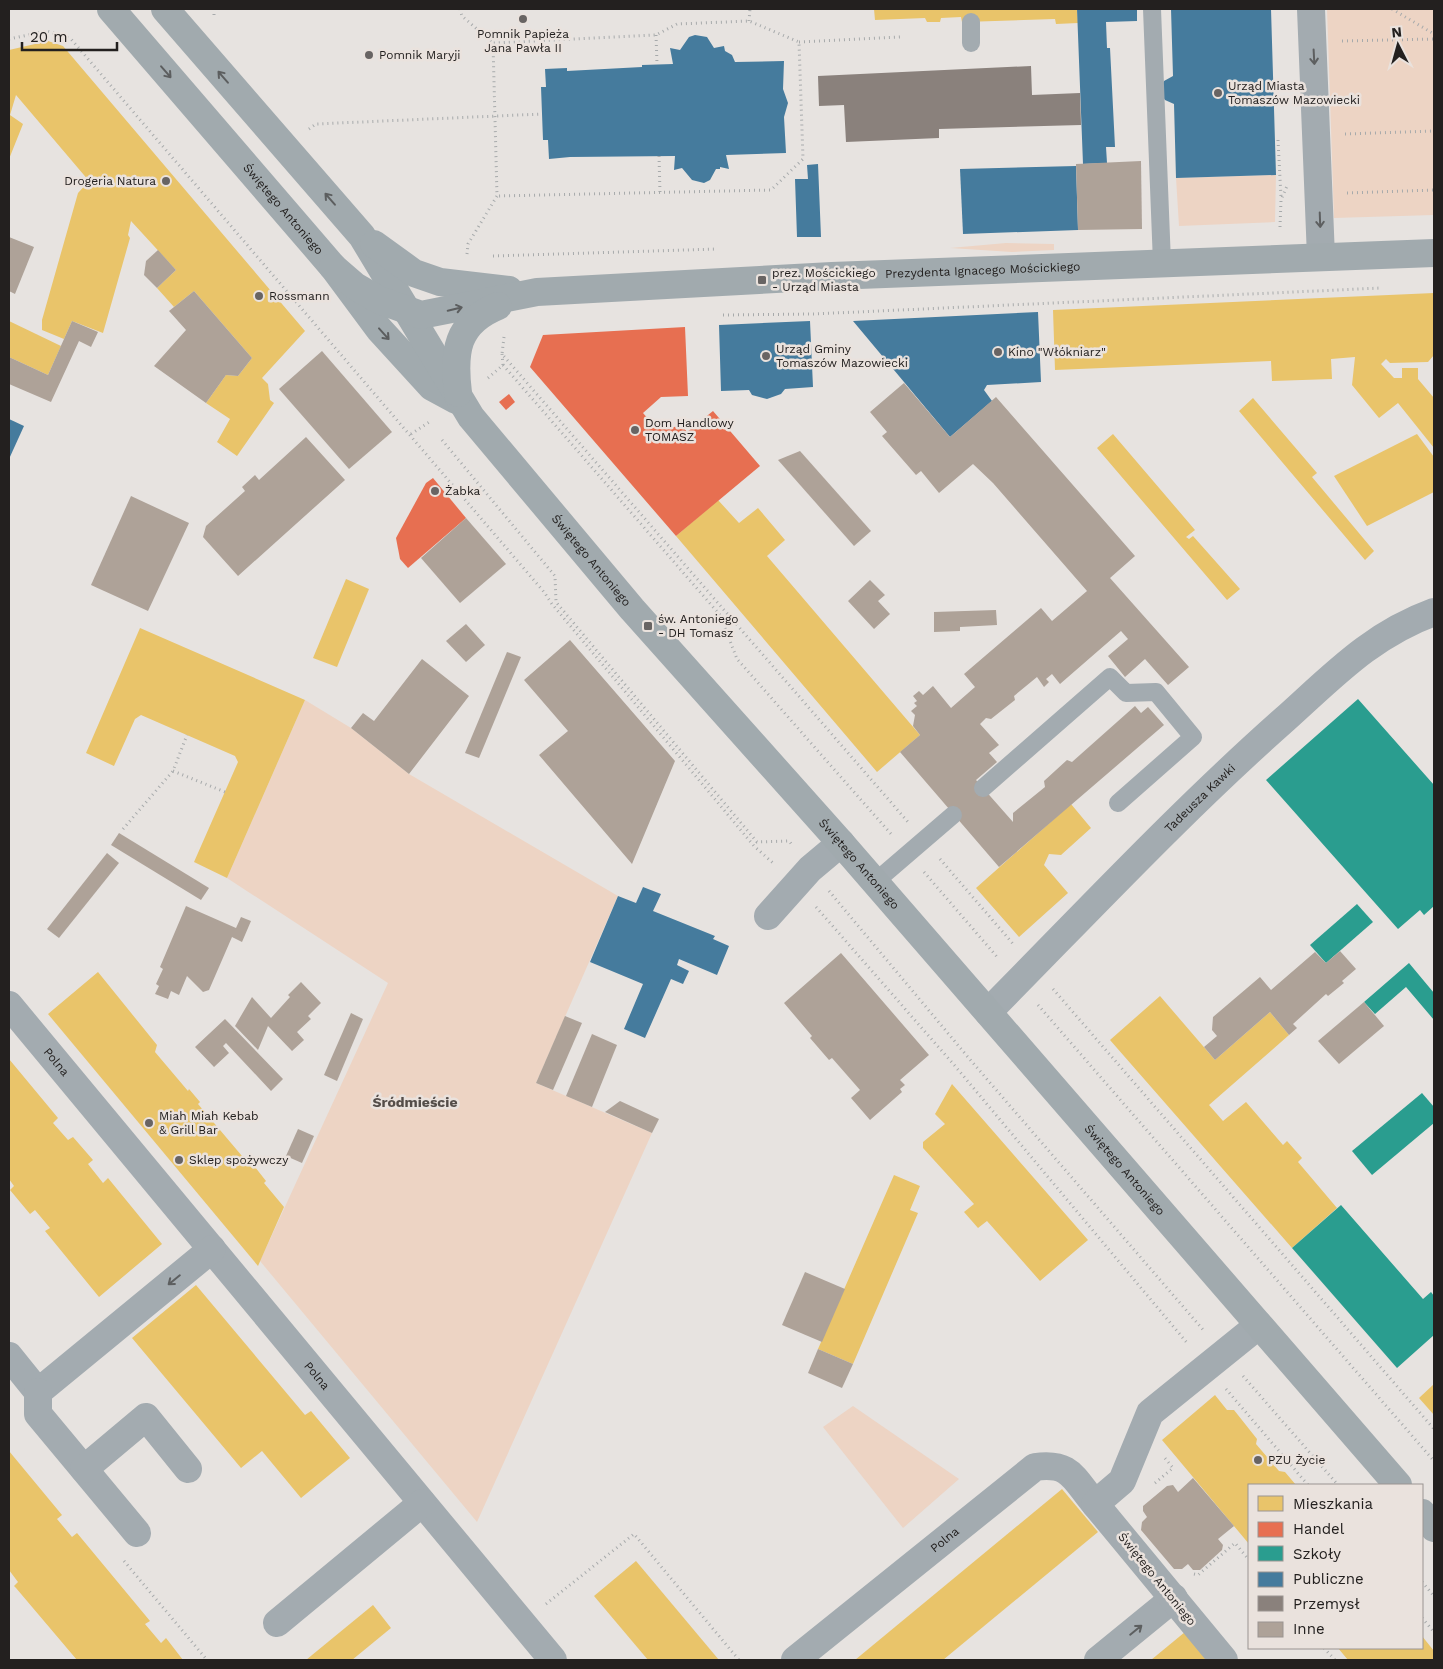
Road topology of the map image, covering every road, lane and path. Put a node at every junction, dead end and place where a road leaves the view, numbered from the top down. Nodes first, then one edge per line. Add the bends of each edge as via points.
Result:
1 (111, 9) edge
2 (214, 9) edge
3 (460, 9) edge
4 (750, 9) edge
5 (1152, 9) edge
6 (1311, 9) edge
7 (1392, 9) edge
8 (176, 15) edge
9 (214, 19) dead end
10 (749, 22) junction
11 (970, 22) dead end
12 (1434, 34) edge
13 (656, 36) junction
14 (901, 37) dead end
15 (1434, 38) edge
16 (9, 39) edge
17 (493, 42) junction
18 (799, 42) junction
19 (972, 44) dead end
20 (1339, 50) dead end
21 (657, 64) dead end
22 (542, 114) dead end
23 (496, 115) junction
24 (302, 122) dead end
25 (309, 130) junction
26 (1434, 131) edge
27 (1341, 134) dead end
28 (315, 137) dead end
29 (1278, 140) dead end
30 (659, 156) dead end
31 (1287, 184) dead end
32 (1434, 190) edge
33 (660, 193) junction
34 (1343, 193) dead end
35 (498, 196) junction
36 (1281, 200) junction
37 (1272, 228) dead end
38 (362, 236) junction
39 (725, 249) dead end
40 (1434, 253) edge
41 (486, 256) dead end
42 (476, 257) dead end
43 (1321, 257) junction
44 (1162, 262) junction
45 (333, 267) junction
46 (1385, 288) dead end
47 (531, 293) junction
48 (410, 313) junction
49 (714, 315) dead end
50 (504, 330) dead end
51 (503, 366) dead end
52 (460, 402) junction
53 (442, 440) dead end
54 (1434, 612) edge
55 (187, 735) dead end
56 (173, 771) junction
57 (984, 788) dead end
58 (225, 792) dead end
59 (1118, 803) dead end
60 (953, 815) dead end
61 (123, 829) dead end
62 (923, 840) junction
63 (842, 843) junction
64 (908, 854) junction
65 (803, 876) junction
66 (875, 882) junction
67 (768, 916) dead end
68 (1026, 974) junction
69 (11, 1012) edge
70 (988, 1012) junction
71 (212, 1249) junction
72 (1259, 1325) junction
73 (9, 1356) edge
74 (1215, 1360) junction
75 (38, 1392) junction
76 (1434, 1429) edge
77 (1162, 1454) dead end
78 (1434, 1461) edge
79 (84, 1469) junction
80 (188, 1469) dead end
81 (1153, 1484) dead end
82 (1307, 1484) edge
83 (1337, 1484) edge
84 (1397, 1484) edge
85 (422, 1503) junction
86 (1095, 1504) junction
87 (1423, 1514) edge
88 (1434, 1528) edge
89 (137, 1534) dead end
90 (1248, 1559) edge
91 (1188, 1574) dead end
92 (1423, 1583) edge
93 (1434, 1596) edge
94 (1174, 1598) junction
95 (544, 1606) dead end
96 (1423, 1619) edge
97 (277, 1623) dead end
98 (1434, 1632) edge
99 (1325, 1649) edge
100 (554, 1660) edge
101 (739, 1660) edge
102 (795, 1660) edge
103 (1098, 1660) edge
104 (1224, 1660) edge
105 (1335, 1660) edge

1 -> 45 street, Świętego Antoniego
2 - 9 path
3 - 17 path via 462,16
4 - 10 path
5 - 44 lane
6 -> 43 street
7 - 12 path
38 -> 8 street, Świętego Antoniego
10 - 13 path via 677,24
10 - 18 path
11 - 19 lane
13 - 17 path
13 - 21 path
14 - 18 path
15 - 20 path via 1338,41
16 - 65 path via 47,31 71,39 538,585 754,846
17 - 23 path
18 - 33 path via 802,159 771,190
22 - 23 path
23 - 25 path via 316,124
23 - 35 path
24 - 25 path
25 - 28 path
26 - 27 path
29 - 36 path
30 - 33 path
31 - 36 path
32 - 34 path
33 - 35 path
35 - 42 path via 468,244 467,257
36 - 37 path via 1282,227
38 - 47 street, Prezydenta Ignacego Mościckiego via 414,273 440,282
38 - 48 street, Świętego Antoniego
39 - 41 path
40 - 43 street, Prezydenta Ignacego Mościckiego
43 - 44 street, Prezydenta Ignacego Mościckiego
44 - 47 street, Prezydenta Ignacego Mościckiego
45 - 48 street, Prezydenta Ignacego Mościckiego via 378,300
45 -> 52 street, Świętego Antoniego via 379,329 432,387
46 - 49 path via 813,314
48 -> 47 street, Prezydenta Ignacego Mościckiego via 436,314
47 - 52 street via 489,309 464,331 456,348 454,364
48 - 52 street, Świętego Antoniego
50 - 62 path via 502,354
51 - 64 path via 720,616 737,659
52 - 63 street, Świętego Antoniego via 632,609
53 - 65 path via 555,576 556,602 757,842 789,841
54 - 68 street, Tadeusza Kawki via 1405,623 1366,647 1219,777
55 - 56 path
56 - 58 path
56 - 61 path
57 - 59 lane via 1110,677 1126,693 1156,692 1193,737
60 - 62 lane
62 - 64 lane
62 - 68 path
63 - 65 street
63 - 66 street, Świętego Antoniego
64 - 66 lane
64 - 68 path
65 - 67 street
65 - 74 path via 955,1066
65 - 74 path via 967,1056
66 - 70 street, Świętego Antoniego
68 - 70 street, Tadeusza Kawki
68 - 76 path
68 - 78 path
69 - 71 street, Polna
70 - 72 street, Świętego Antoniego
71 -> 75 street
71 - 85 street, Polna
72 - 74 street
72 - 84 street, Świętego Antoniego
73 - 75 street
74 - 82 path
74 - 83 path
74 - 86 street via 1150,1413 1122,1481
75 - 79 street via 38,1414
77 - 81 path via 1173,1468
79 - 80 street via 146,1417
79 - 89 street
85 - 97 street
85 - 100 street, Polna
86 - 94 street, Świętego Antoniego
86 - 102 street, Polna via 1064,1468 1053,1464 1034,1467
87 - 88 street
90 - 91 path via 1235,1544 1198,1575
92 - 93 path
103 -> 94 street
94 - 104 street, Świętego Antoniego
95 - 101 path via 634,1534
96 - 98 path
99 - 105 path

